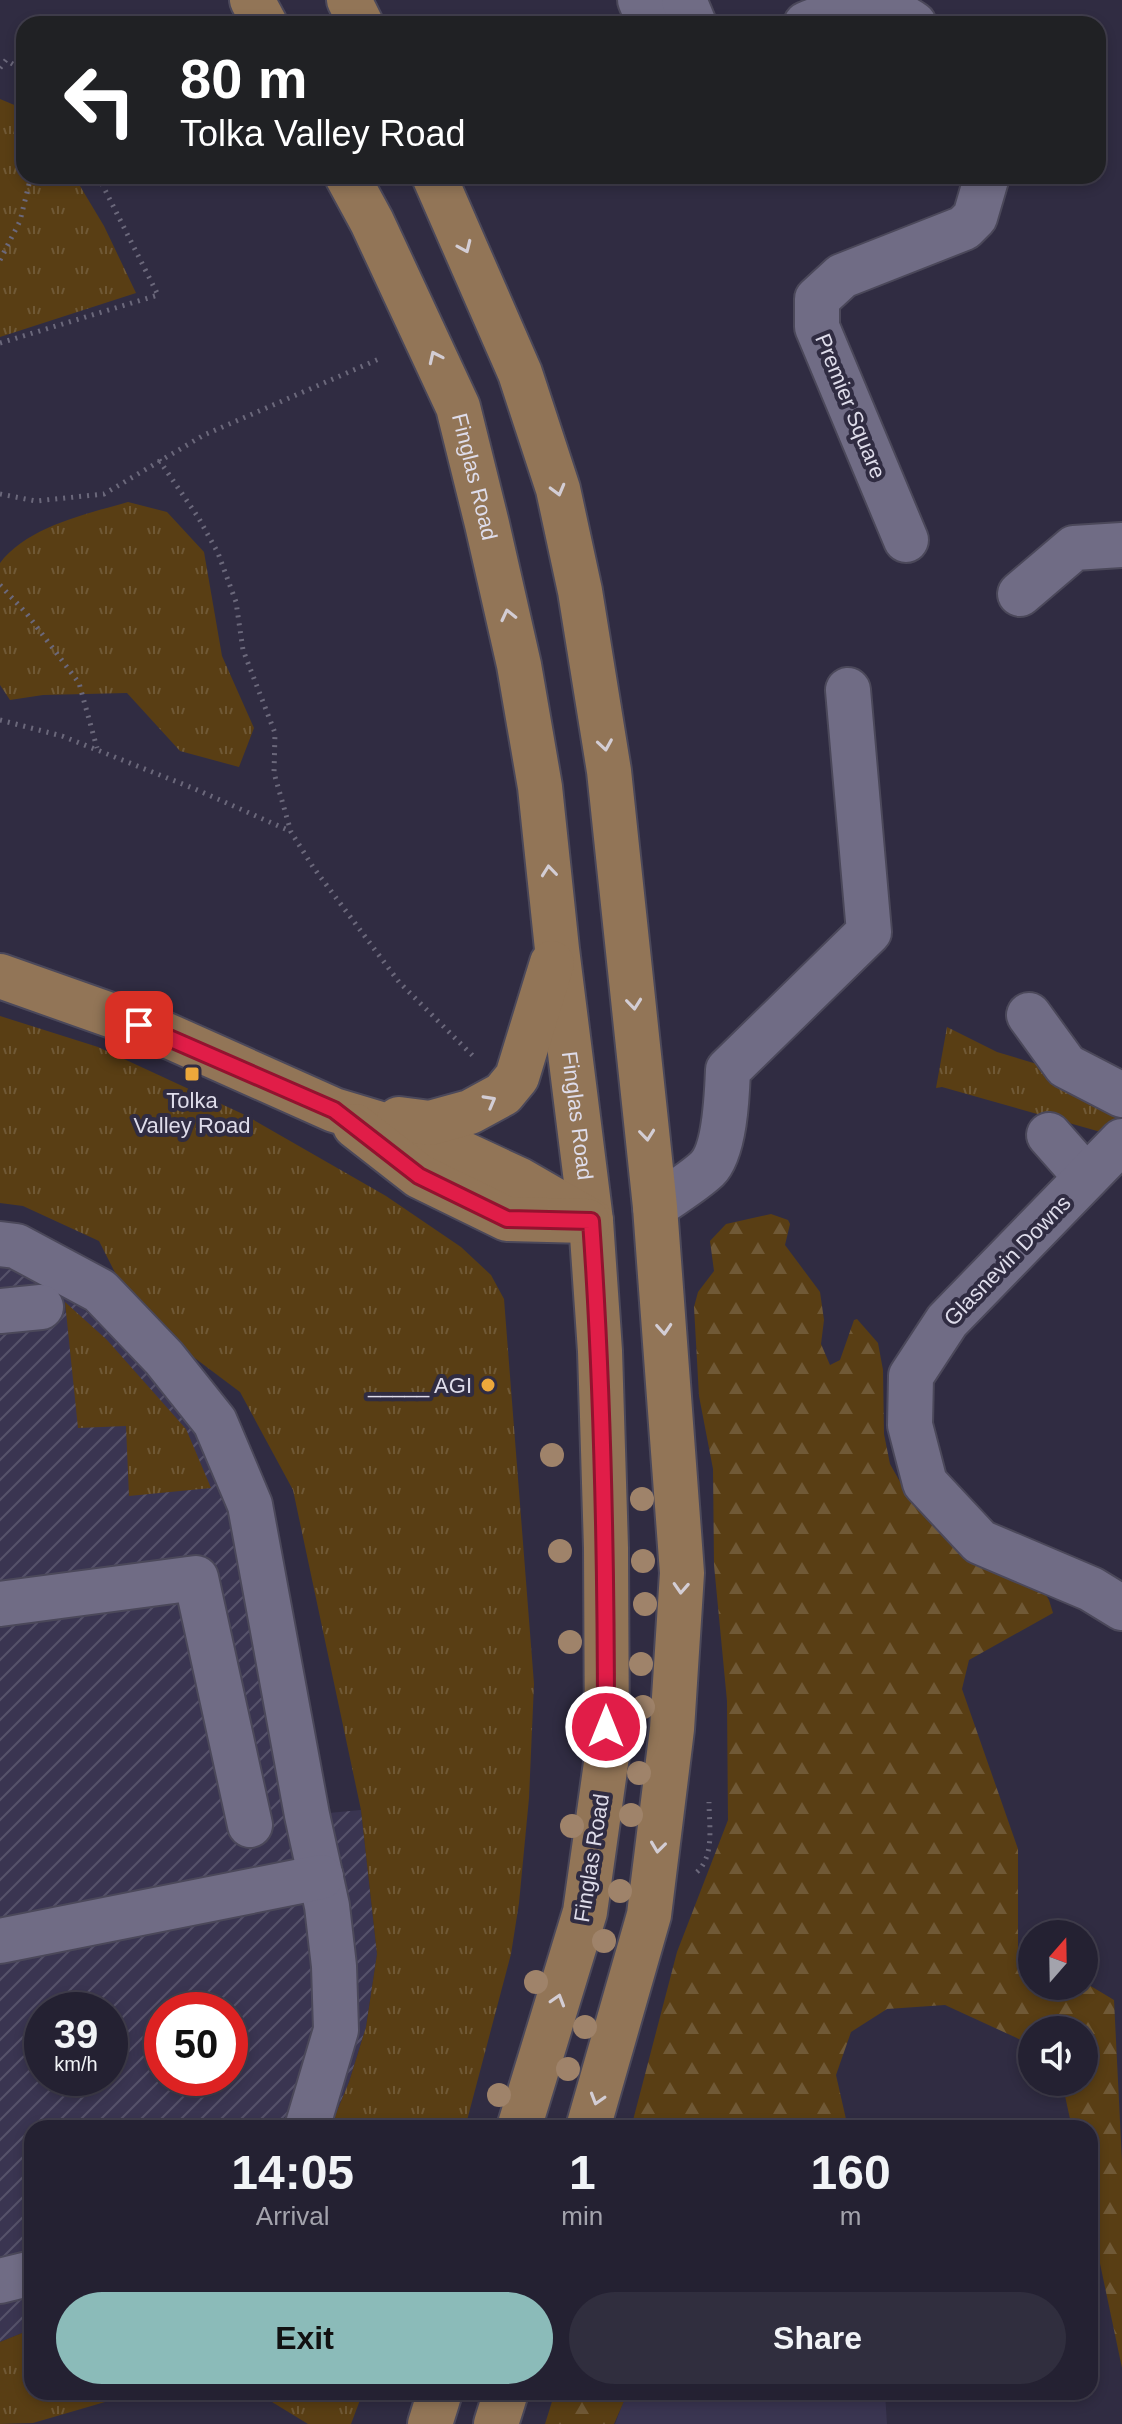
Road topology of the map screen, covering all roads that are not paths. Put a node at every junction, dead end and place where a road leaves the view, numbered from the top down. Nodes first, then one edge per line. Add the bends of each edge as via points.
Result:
1 (828, 16) edge
2 (901, 16) edge
3 (351, 184) edge
4 (439, 184) edge
5 (985, 184) edge
6 (906, 540) dead end
7 (1122, 545) edge
8 (1020, 594) dead end
9 (848, 690) dead end
10 (557, 949) junction
11 (0, 976) edge
12 (1029, 1015) dead end
13 (1122, 1095) edge
14 (334, 1110) junction
15 (1049, 1135) dead end
16 (1122, 1141) edge
17 (1086, 1177) junction
18 (655, 1207) junction
19 (591, 1221) junction
20 (0, 1244) edge
21 (0, 1604) edge
22 (1122, 1608) edge
23 (250, 1825) dead end
24 (321, 1877) junction
25 (0, 1941) edge
26 (309, 2120) edge
27 (521, 2120) edge
28 (590, 2120) edge
29 (24, 2275) edge
30 (0, 2281) edge
31 (438, 2400) edge
32 (504, 2400) edge
33 (430, 2424) edge
34 (496, 2424) edge

1 - 2 street via 862,4
10 -> 3 main road, Finglas Road via 540,787 519,665 458,407
4 -> 18 main road via 520,373 558,489 580,591 609,771
5 - 6 street, Premier Square via 975,217 964,228 842,276 817,299 817,327
7 - 8 street via 1074,548
9 - 18 street via 869,932 728,1070 716,1156 708,1168
14 -> 10 main road via 430,1123 470,1112 503,1094 517,1077
10 - 19 main road, Finglas Road
11 - 14 main road via 164,1034
12 - 13 street via 1066,1066
14 - 19 main road via 434,1140
15 - 17 street, Glasnevin Downs
16 - 17 street, Glasnevin Downs
17 - 22 street, Glasnevin Downs via 947,1321 911,1376 910,1425 925,1483 980,1542 1091,1589
18 - 19 main road
18 -> 28 main road via 682,1573 672,1729 649,1915
27 -> 19 main road, Finglas Road via 585,1912 607,1756 602,1427
20 - 24 street via 16,1246 100,1291 215,1422 250,1505
21 - 23 street via 196,1578
24 - 25 street
24 - 26 street via 334,1966 336,2030
29 - 30 street
31 - 33 main road
32 - 34 main road

